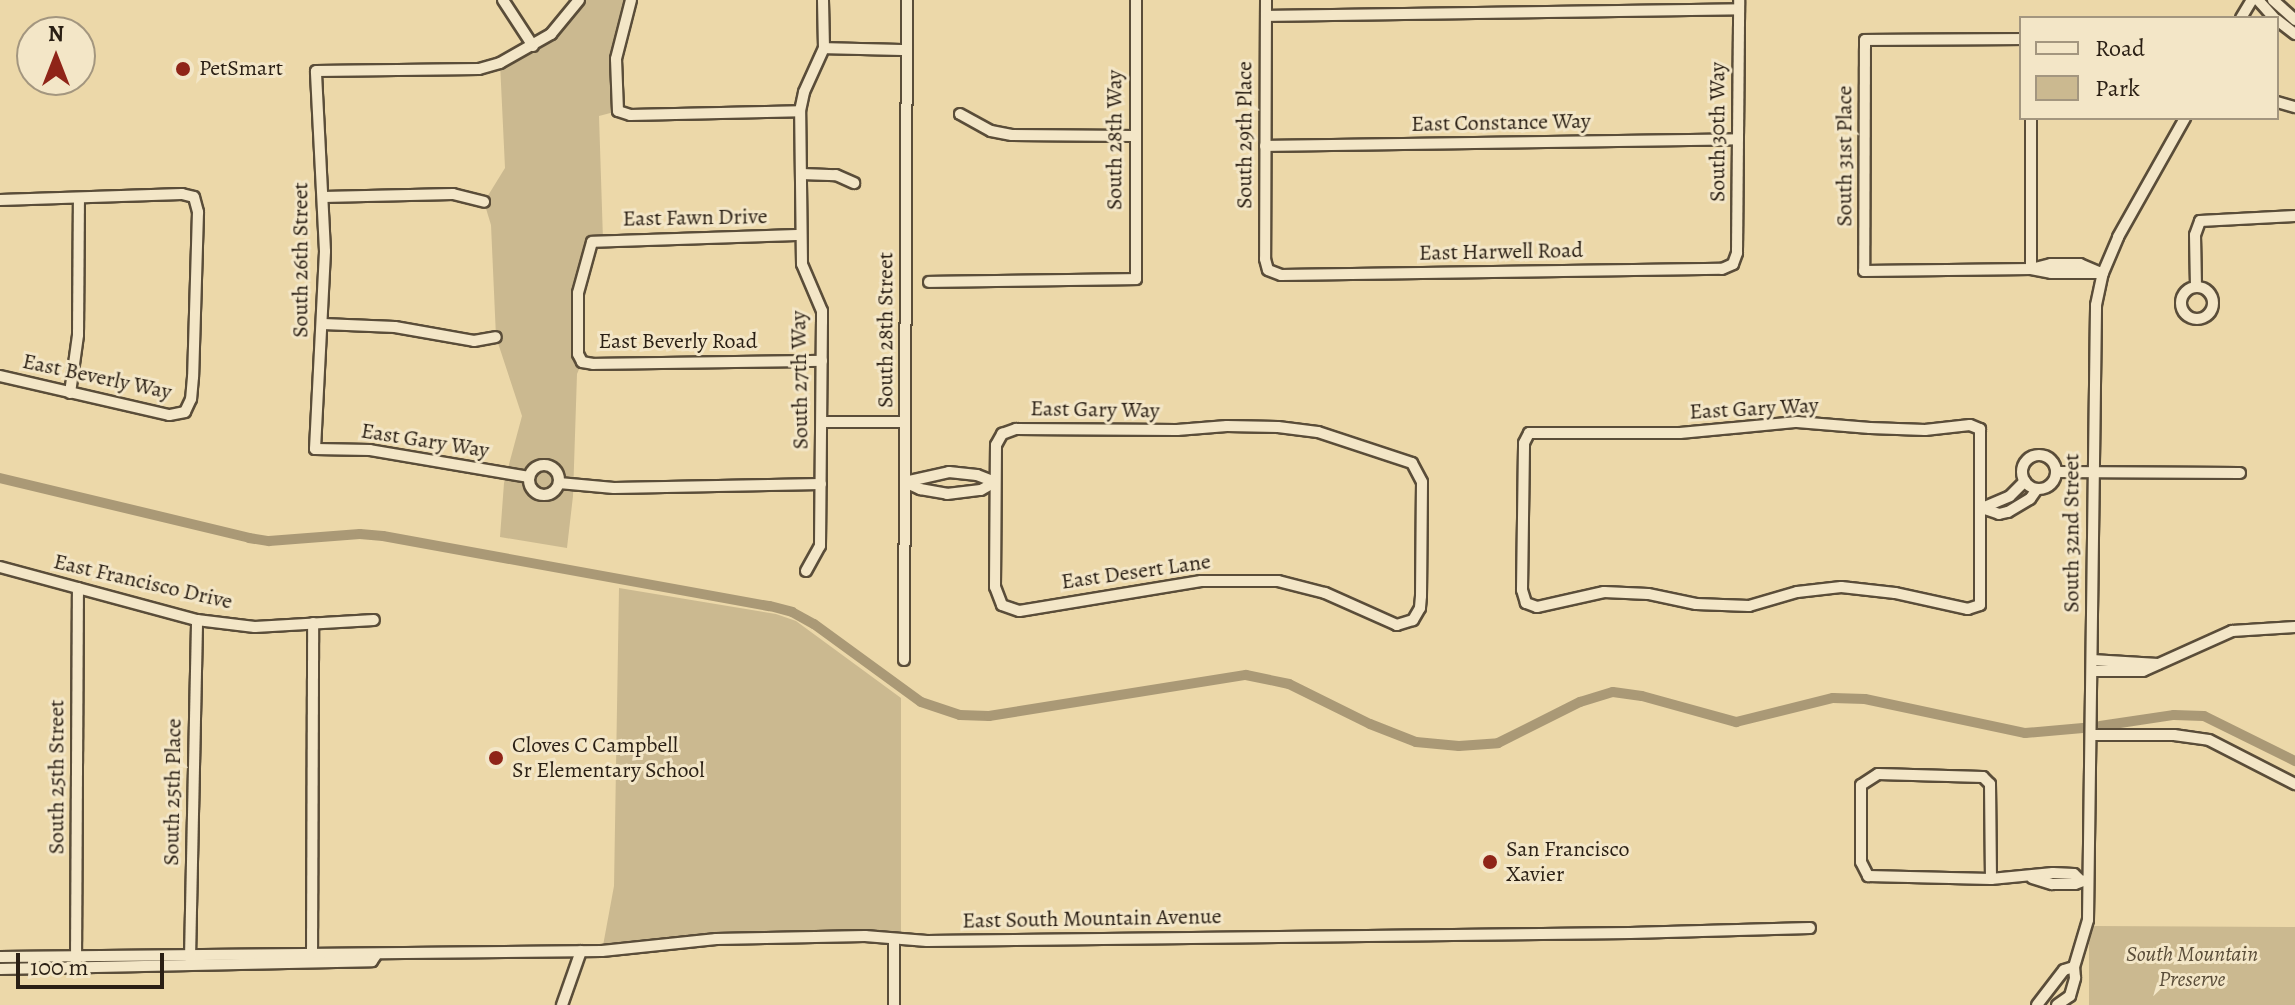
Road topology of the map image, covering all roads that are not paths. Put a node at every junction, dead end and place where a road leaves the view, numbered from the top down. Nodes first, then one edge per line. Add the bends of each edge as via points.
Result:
1 (503, 0) edge
2 (579, 0) edge
3 (631, 0) edge
4 (823, 0) edge
5 (907, 0) edge
6 (1136, 0) edge
7 (1266, 0) edge
8 (2258, 0) edge
9 (2273, 0) edge
10 (1739, 5) edge
11 (1266, 16) junction
12 (2273, 16) edge
13 (2295, 20) edge
14 (2279, 21) edge
15 (2295, 34) edge
16 (2019, 39) edge
17 (533, 46) junction
18 (824, 48) junction
19 (907, 50) junction
20 (800, 111) junction
21 (960, 114) dead end
22 (2031, 120) edge
23 (2184, 120) edge
24 (1134, 136) junction
25 (1738, 139) junction
26 (1265, 146) junction
27 (801, 174) junction
28 (854, 183) dead end
29 (323, 197) junction
30 (79, 198) junction
31 (0, 200) edge
32 (484, 202) dead end
33 (2295, 216) edge
34 (799, 235) junction
35 (1733, 264) joint
36 (2031, 269) junction
37 (1268, 270) joint
38 (2103, 273) junction
39 (929, 282) dead end
40 (2196, 287) dead end
41 (323, 324) junction
42 (496, 337) dead end
43 (822, 361) junction
44 (582, 362) joint
45 (0, 376) edge
46 (70, 393) junction
47 (822, 422) junction
48 (905, 422) junction
49 (315, 449) joint
50 (949, 472) junction
51 (2056, 472) junction
52 (2092, 472) junction
53 (2240, 473) dead end
54 (529, 477) junction
55 (2025, 481) junction
56 (905, 482) junction
57 (995, 482) junction
58 (559, 483) junction
59 (821, 484) junction
60 (2037, 489) junction
61 (950, 493) junction
62 (1982, 508) junction
63 (0, 567) edge
64 (806, 571) dead end
65 (78, 588) junction
66 (197, 620) junction
67 (374, 620) dead end
68 (1413, 620) joint
69 (313, 623) junction
70 (2295, 627) edge
71 (904, 660) dead end
72 (2092, 665) junction
73 (2091, 730) junction
74 (2295, 784) edge
75 (1991, 879) junction
76 (2084, 880) junction
77 (1810, 928) dead end
78 (894, 939) junction
79 (581, 951) junction
80 (312, 956) junction
81 (0, 957) edge
82 (190, 959) junction
83 (76, 961) junction
84 (2074, 967) junction
85 (0, 969) edge
86 (2050, 989) junction
87 (2059, 1004) edge
88 (562, 1005) edge
89 (894, 1005) edge
90 (2037, 1005) edge

1 - 17 street
2 - 17 street via 551,34
3 - 20 street via 616,59 618,111
4 - 18 street, South 27th Way
5 - 19 street, South 28th Street
6 - 24 street, South 28th Way
7 - 11 street, South 29th Place
8 - 12 street
9 - 13 street
10 - 11 street
10 - 25 street, South 30th Way
11 - 26 street, South 29th Place
14 - 15 street
16 - 36 street, South 31st Place via 1865,40 1864,271
17 - 29 street, South 26th Street via 479,69 316,71
18 - 19 street
18 - 20 street, South 27th Way
19 - 48 street, South 28th Street
20 - 27 street, South 27th Way
21 - 24 street via 991,131 1012,135
22 - 36 street
23 - 38 street, South 32nd Street
24 - 39 street, South 28th Way via 1136,279
25 - 26 street, East Constance Way
25 - 35 street, South 30th Way
26 - 37 street, South 29th Place
27 - 28 street via 836,175
27 - 34 street, South 27th Way
29 - 32 street via 453,194
29 - 41 street, South 26th Street
30 - 31 street
30 - 46 street via 78,335
30 - 46 street, East Beverly Way via 194,197 198,212 193,377 185,412 169,415
33 - 40 street via 2200,221 2195,235
34 - 43 street, South 27th Way via 802,264 822,311
34 - 44 street, East Fawn Drive via 592,242 578,293
35 - 37 street, East Harwell Road via 1722,269 1281,275
36 - 38 street
38 - 52 street, South 32nd Street via 2094,321
41 - 42 street via 395,327 474,341
41 - 49 street, South 26th Street
43 - 44 street, East Beverly Road
43 - 47 street, South 27th Way
45 - 46 street, East Beverly Way
47 - 48 street
47 - 59 street, South 27th Way
48 - 56 street, South 28th Street
49 - 54 street, East Gary Way via 370,450
50 - 56 street
50 - 57 street
50 - 61 street
51 - 52 street
51 - 55 street via 2051,460 2036,455 2023,465
51 - 60 street via 2051,484
52 - 53 street
52 - 72 street, South 32nd Street
54 - 58 street, East Gary Way via 535,468 548,465
54 - 58 street, East Gary Way via 531,489 540,495 550,494
55 - 60 street
55 - 62 street via 2010,496
56 - 61 street
56 - 71 street, South 28th Street
57 - 61 street via 981,490
57 - 68 street, East Desert Lane via 995,587 1002,605 1019,611 1201,581 1278,581 1325,593 1397,625
57 - 68 street, East Gary Way via 996,445 1002,434 1016,429 1278,427 1318,432 1393,454 1412,463 1422,482 1421,596
58 - 59 street, East Gary Way via 600,488
59 - 64 street, South 27th Way via 820,546
60 - 62 street via 2008,512
62 - 62 street, East Gary Way via 1980,605 1968,609 1841,587 1797,592 1749,606 1604,592 1537,607 1526,603 1522,590 1524,443 1529,433 1680,433 1797,422 1925,430 1970,425 1980,429
63 - 65 street, East Francisco Drive
65 - 66 street, East Francisco Drive
65 - 83 street, South 25th Street
66 - 69 street, East Francisco Drive via 255,627
66 - 82 street, South 25th Place
67 - 69 street, East Francisco Drive
69 - 80 street
70 - 72 street via 2232,631 2160,664
72 - 73 street, South 32nd Street
73 - 74 street via 2209,740
73 - 76 street, South 32nd Street
75 - 75 street via 1868,876 1861,862 1861,785 1878,774 1983,777 1990,784
75 - 76 street via 2074,874
76 - 84 street, South 32nd Street via 2088,920
77 - 78 street, East South Mountain Avenue
78 - 79 street, East South Mountain Avenue via 716,939
78 - 89 street
79 - 80 street, East South Mountain Avenue
79 - 88 street
80 - 82 street, East South Mountain Avenue
81 - 83 street, East South Mountain Avenue
82 - 83 street, East South Mountain Avenue
83 - 85 street, East South Mountain Avenue
84 - 86 street via 2064,970
84 - 87 street, South 32nd Street via 2070,996
86 - 87 street
86 - 90 street

